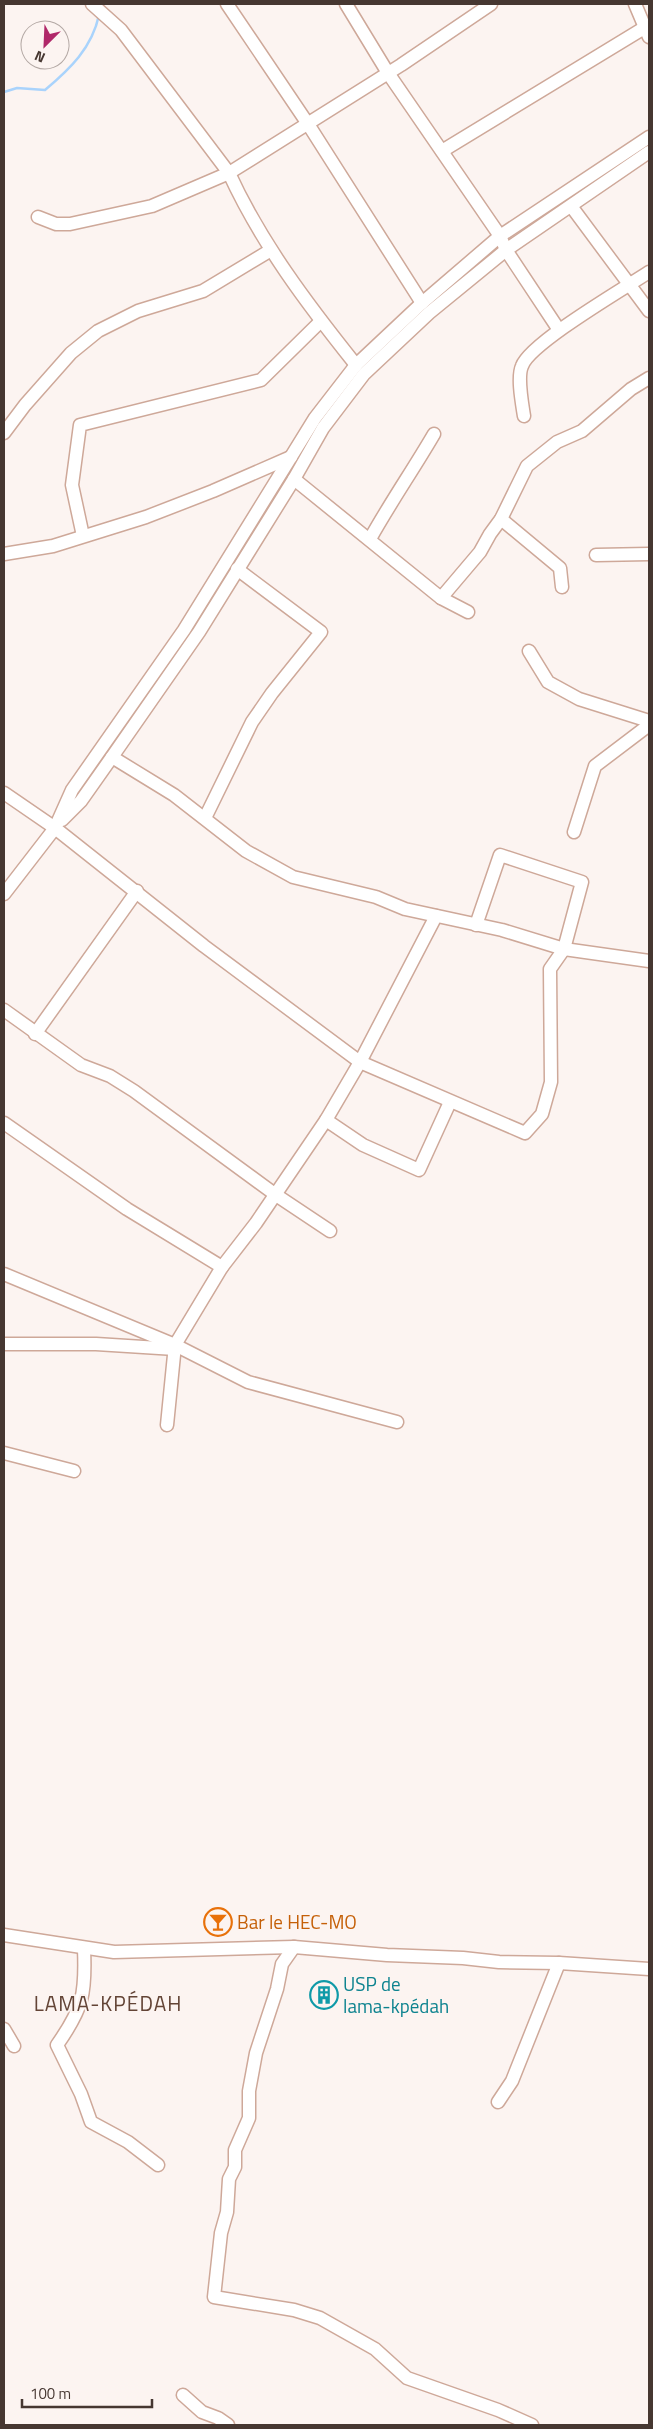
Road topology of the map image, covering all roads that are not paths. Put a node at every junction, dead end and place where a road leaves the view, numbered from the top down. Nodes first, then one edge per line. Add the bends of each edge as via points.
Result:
1 (92, 4) edge
2 (227, 4) edge
3 (346, 4) edge
4 (491, 4) edge
5 (635, 4) edge
6 (648, 30) edge
7 (388, 73) junction
8 (308, 124) junction
9 (649, 137) edge
10 (442, 151) junction
11 (649, 152) edge
12 (229, 173) junction
13 (570, 206) junction
14 (38, 217) dead end
15 (500, 236) junction
16 (271, 250) junction
17 (506, 250) junction
18 (649, 272) edge
19 (629, 286) junction
20 (422, 303) junction
21 (649, 311) edge
22 (321, 321) junction
23 (559, 330) junction
24 (356, 365) junction
25 (649, 378) edge
26 (524, 416) dead end
27 (4, 433) edge
28 (434, 434) dead end
29 (291, 457) junction
30 (294, 479) junction
31 (502, 519) junction
32 (83, 536) junction
33 (370, 539) junction
34 (4, 554) edge
35 (649, 554) edge
36 (596, 555) dead end
37 (237, 569) junction
38 (562, 587) dead end
39 (441, 598) junction
40 (468, 612) dead end
41 (529, 652) dead end
42 (649, 723) edge
43 (112, 757) junction
44 (4, 793) edge
45 (205, 818) junction
46 (55, 828) junction
47 (574, 832) dead end
48 (137, 891) junction
49 (4, 894) edge
50 (436, 916) junction
51 (476, 925) junction
52 (564, 949) junction
53 (649, 961) edge
54 (4, 1010) edge
55 (35, 1034) junction
56 (360, 1062) junction
57 (450, 1102) junction
58 (326, 1120) junction
59 (4, 1123) edge
60 (276, 1195) junction
61 (330, 1230) dead end
62 (222, 1267) junction
63 (4, 1274) edge
64 (4, 1344) edge
65 (175, 1347) junction
66 (397, 1422) dead end
67 (167, 1425) dead end
68 (4, 1453) edge
69 (74, 1471) dead end
70 (4, 1936) edge
71 (294, 1947) junction
72 (84, 1949) junction
73 (558, 1963) junction
74 (649, 1969) edge
75 (4, 2029) edge
76 (14, 2046) dead end
77 (498, 2102) dead end
78 (158, 2164) dead end
79 (183, 2395) dead end
80 (516, 2421) edge
81 (228, 2425) edge
82 (532, 2425) edge

1 - 12 street via 121,30
2 - 8 street
3 - 7 street
4 - 7 street
5 - 6 street
6 - 10 street
7 - 8 street
7 - 10 street
8 - 12 street
8 - 20 street
9 - 15 street
10 - 15 street
11 - 13 street
12 - 14 street via 152,206 70,224 56,224
12 - 16 street
13 - 17 street
13 - 19 street
15 - 17 street
15 - 20 street
16 - 22 street
16 - 27 street via 203,291 138,311 98,331 70,353
17 - 23 street
17 - 30 street via 429,313 364,374 323,428
18 - 19 street
19 - 21 street
19 - 23 street
20 - 24 street
22 - 24 street
22 - 32 street via 260,380 80,425 72,484
23 - 26 street via 521,366
24 - 29 street via 315,418
25 - 31 street via 631,389 582,431 557,442 527,466
28 - 33 street
29 - 32 street via 163,510
29 - 46 street via 184,630 72,790
30 - 33 street
30 - 37 street
31 - 38 street via 560,568
31 - 39 street via 470,565
32 - 34 street via 53,546
33 - 39 street
35 - 36 street
37 - 43 street via 199,632
37 - 45 street via 321,632 252,722
39 - 40 street
41 - 42 street via 548,682 578,699
42 - 47 street via 595,766
43 - 45 street
43 - 46 street via 81,800
44 - 46 street
45 - 50 street via 246,850 293,877 376,897 405,909
46 - 48 street
46 - 49 street
48 - 55 street
48 - 56 street via 204,946
50 - 51 street
50 - 56 street
51 - 52 street
51 - 52 street via 500,856 582,882
52 - 53 street
52 - 57 street via 550,969 551,1082 542,1114 525,1133
54 - 55 street
55 - 60 street via 81,1065 110,1076 134,1091
56 - 57 street
56 - 58 street
57 - 58 street via 418,1170 363,1145
58 - 60 street
59 - 62 street via 127,1209
60 - 61 street
60 - 62 street
62 - 65 street
63 - 65 street
64 - 65 street
65 - 66 street via 248,1382
65 - 67 street
68 - 69 street
70 - 72 street
71 - 72 street via 114,1952
71 - 73 street via 498,1962
71 - 80 street via 282,1964 278,1989 256,2053 248,2091 249,2118 235,2150 235,2167 229,2179 214,2297 294,2310 320,2318 375,2349 407,2378
72 - 78 street via 84,1993 75,2018 57,2045 81,2094 90,2122 128,2142
73 - 74 street
73 - 77 street via 512,2081
75 - 76 street
79 - 81 street via 202,2412
80 - 82 street

